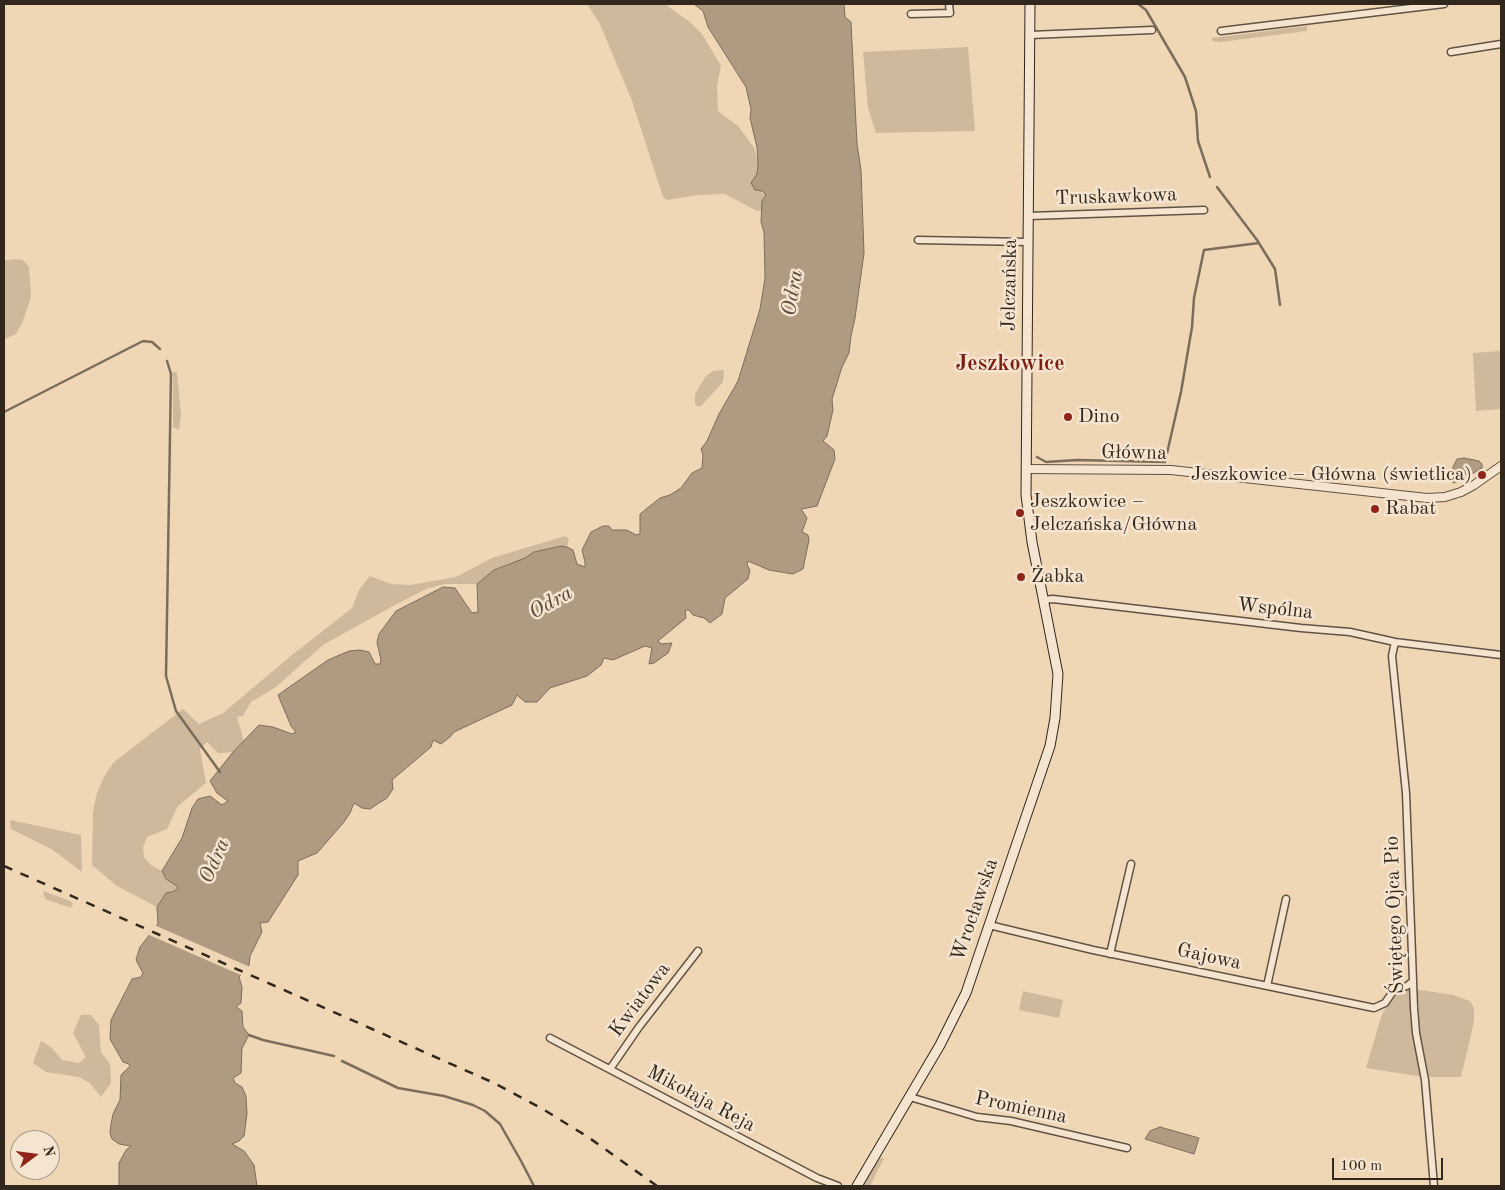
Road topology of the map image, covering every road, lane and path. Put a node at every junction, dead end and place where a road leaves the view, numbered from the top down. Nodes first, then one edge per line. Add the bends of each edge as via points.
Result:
1 (949, 4) edge
2 (1030, 4) edge
3 (1444, 4) edge
4 (911, 14) dead end
5 (1152, 30) dead end
6 (1221, 31) dead end
7 (1030, 35) junction
8 (1501, 44) edge
9 (1451, 52) dead end
10 (1204, 210) dead end
11 (1028, 216) junction
12 (918, 240) dead end
13 (1028, 242) junction
14 (1501, 466) edge
15 (1026, 469) junction
16 (1043, 600) junction
17 (1048, 624) joint
18 (1395, 642) junction
19 (1501, 656) edge
20 (1131, 864) dead end
21 (1286, 899) dead end
22 (989, 925) junction
23 (698, 951) dead end
24 (1110, 954) junction
25 (1413, 980) junction
26 (1267, 986) junction
27 (550, 1038) dead end
28 (610, 1069) junction
29 (910, 1097) junction
30 (1127, 1148) dead end
31 (838, 1186) edge
32 (857, 1186) edge
33 (1434, 1186) edge

1 - 4 street via 950,13
2 - 7 main road, Jelczańska
3 - 6 street
5 - 7 street
7 - 11 main road, Jelczańska
8 - 9 street
10 - 11 street, Truskawkowa
11 - 13 main road, Jelczańska
12 - 13 street
13 - 15 main road, Jelczańska
14 - 15 street, Główna via 1461,492 1426,498 1171,470
15 - 16 main road, Jelczańska via 1032,542
16 - 17 main road, Jelczańska
16 - 18 street, Wspólna via 1350,632
17 - 22 main road, Wrocławska via 1058,674 1052,737
18 - 19 street, Wspólna
18 - 25 street, Świętego Ojca Pio via 1392,656 1406,793
20 - 24 street
21 - 26 street
22 - 24 street, Gajowa
22 - 29 main road, Wrocławska via 966,993
23 - 28 street, Kwiatowa via 638,1027
24 - 26 street, Gajowa
25 - 26 street, Gajowa via 1407,986 1394,990 1385,1004 1374,1008
25 - 33 street, Świętego Ojca Pio
27 - 28 street, Mikołaja Reja
28 - 31 street, Mikołaja Reja
29 - 30 street, Promienna via 977,1117 1011,1120
29 - 32 main road, Wrocławska

